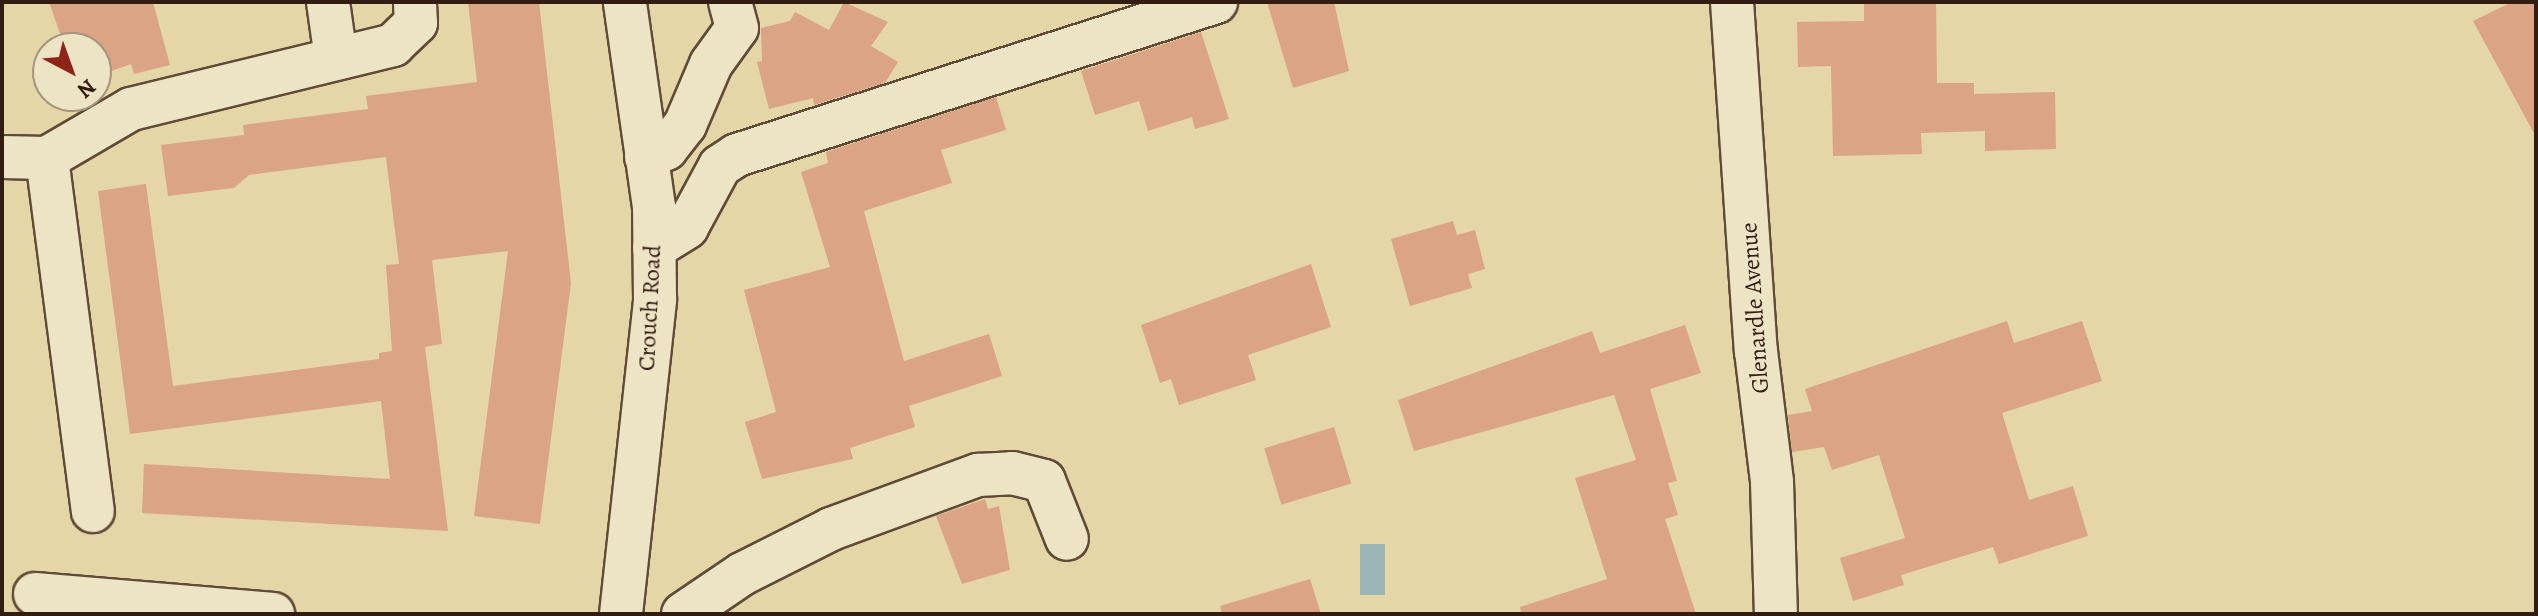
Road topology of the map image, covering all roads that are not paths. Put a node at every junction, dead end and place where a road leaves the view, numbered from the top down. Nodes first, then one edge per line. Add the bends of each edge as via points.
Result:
1 (328, 2) edge
2 (415, 2) edge
3 (730, 2) edge
4 (1216, 2) edge
5 (1732, 2) edge
6 (636, 9) edge
7 (336, 58) junction
8 (2, 157) edge
9 (646, 157) junction
10 (47, 158) junction
11 (654, 248) junction
12 (93, 511) dead end
13 (1067, 539) dead end
14 (35, 594) dead end
15 (273, 614) edge
16 (621, 614) edge
17 (683, 614) edge
18 (1776, 614) edge

1 - 7 street
2 - 7 street via 416,23 407,35
3 - 9 street via 737,28 711,64 685,125 666,149
4 - 11 street via 737,155 720,166 687,227
5 - 18 street, Glenardle Avenue via 1756,351 1772,482
6 - 9 street, Crouch Road
7 - 10 street via 131,109
8 - 10 street
9 - 11 street, Crouch Road
10 - 12 street
11 - 16 street, Crouch Road via 655,299
13 - 17 street via 1044,481 1012,473 978,475 831,529 742,574
14 - 15 street

